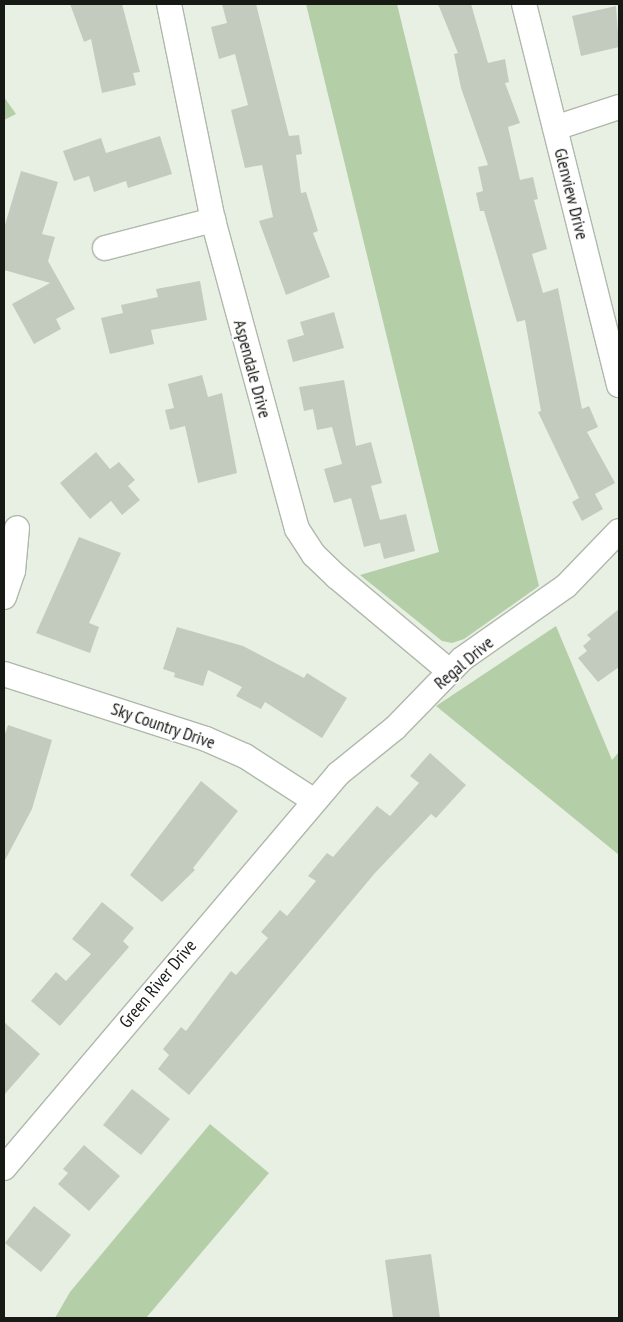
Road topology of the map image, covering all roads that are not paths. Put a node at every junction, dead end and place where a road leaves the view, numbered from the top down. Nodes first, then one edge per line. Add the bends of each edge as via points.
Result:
1 (169, 4) edge
2 (524, 4) edge
3 (619, 107) edge
4 (555, 128) junction
5 (213, 220) junction
6 (105, 248) dead end
7 (619, 384) edge
8 (17, 528) dead end
9 (619, 531) edge
10 (4, 597) edge
11 (449, 671) junction
12 (4, 674) edge
13 (312, 800) junction
14 (4, 1168) edge

1 - 5 street, Aspendale Drive
2 - 4 street, Glenview Drive
3 - 4 street
4 - 7 street, Glenview Drive
5 - 6 street
5 - 11 street, Aspendale Drive via 297,529 314,555 337,577
8 - 10 street via 13,571
9 - 11 street, Regal Drive via 566,586
11 - 13 street, Regal Drive via 394,728
12 - 13 street, Sky Country Drive via 206,739 245,756
13 - 14 street, Green River Drive

